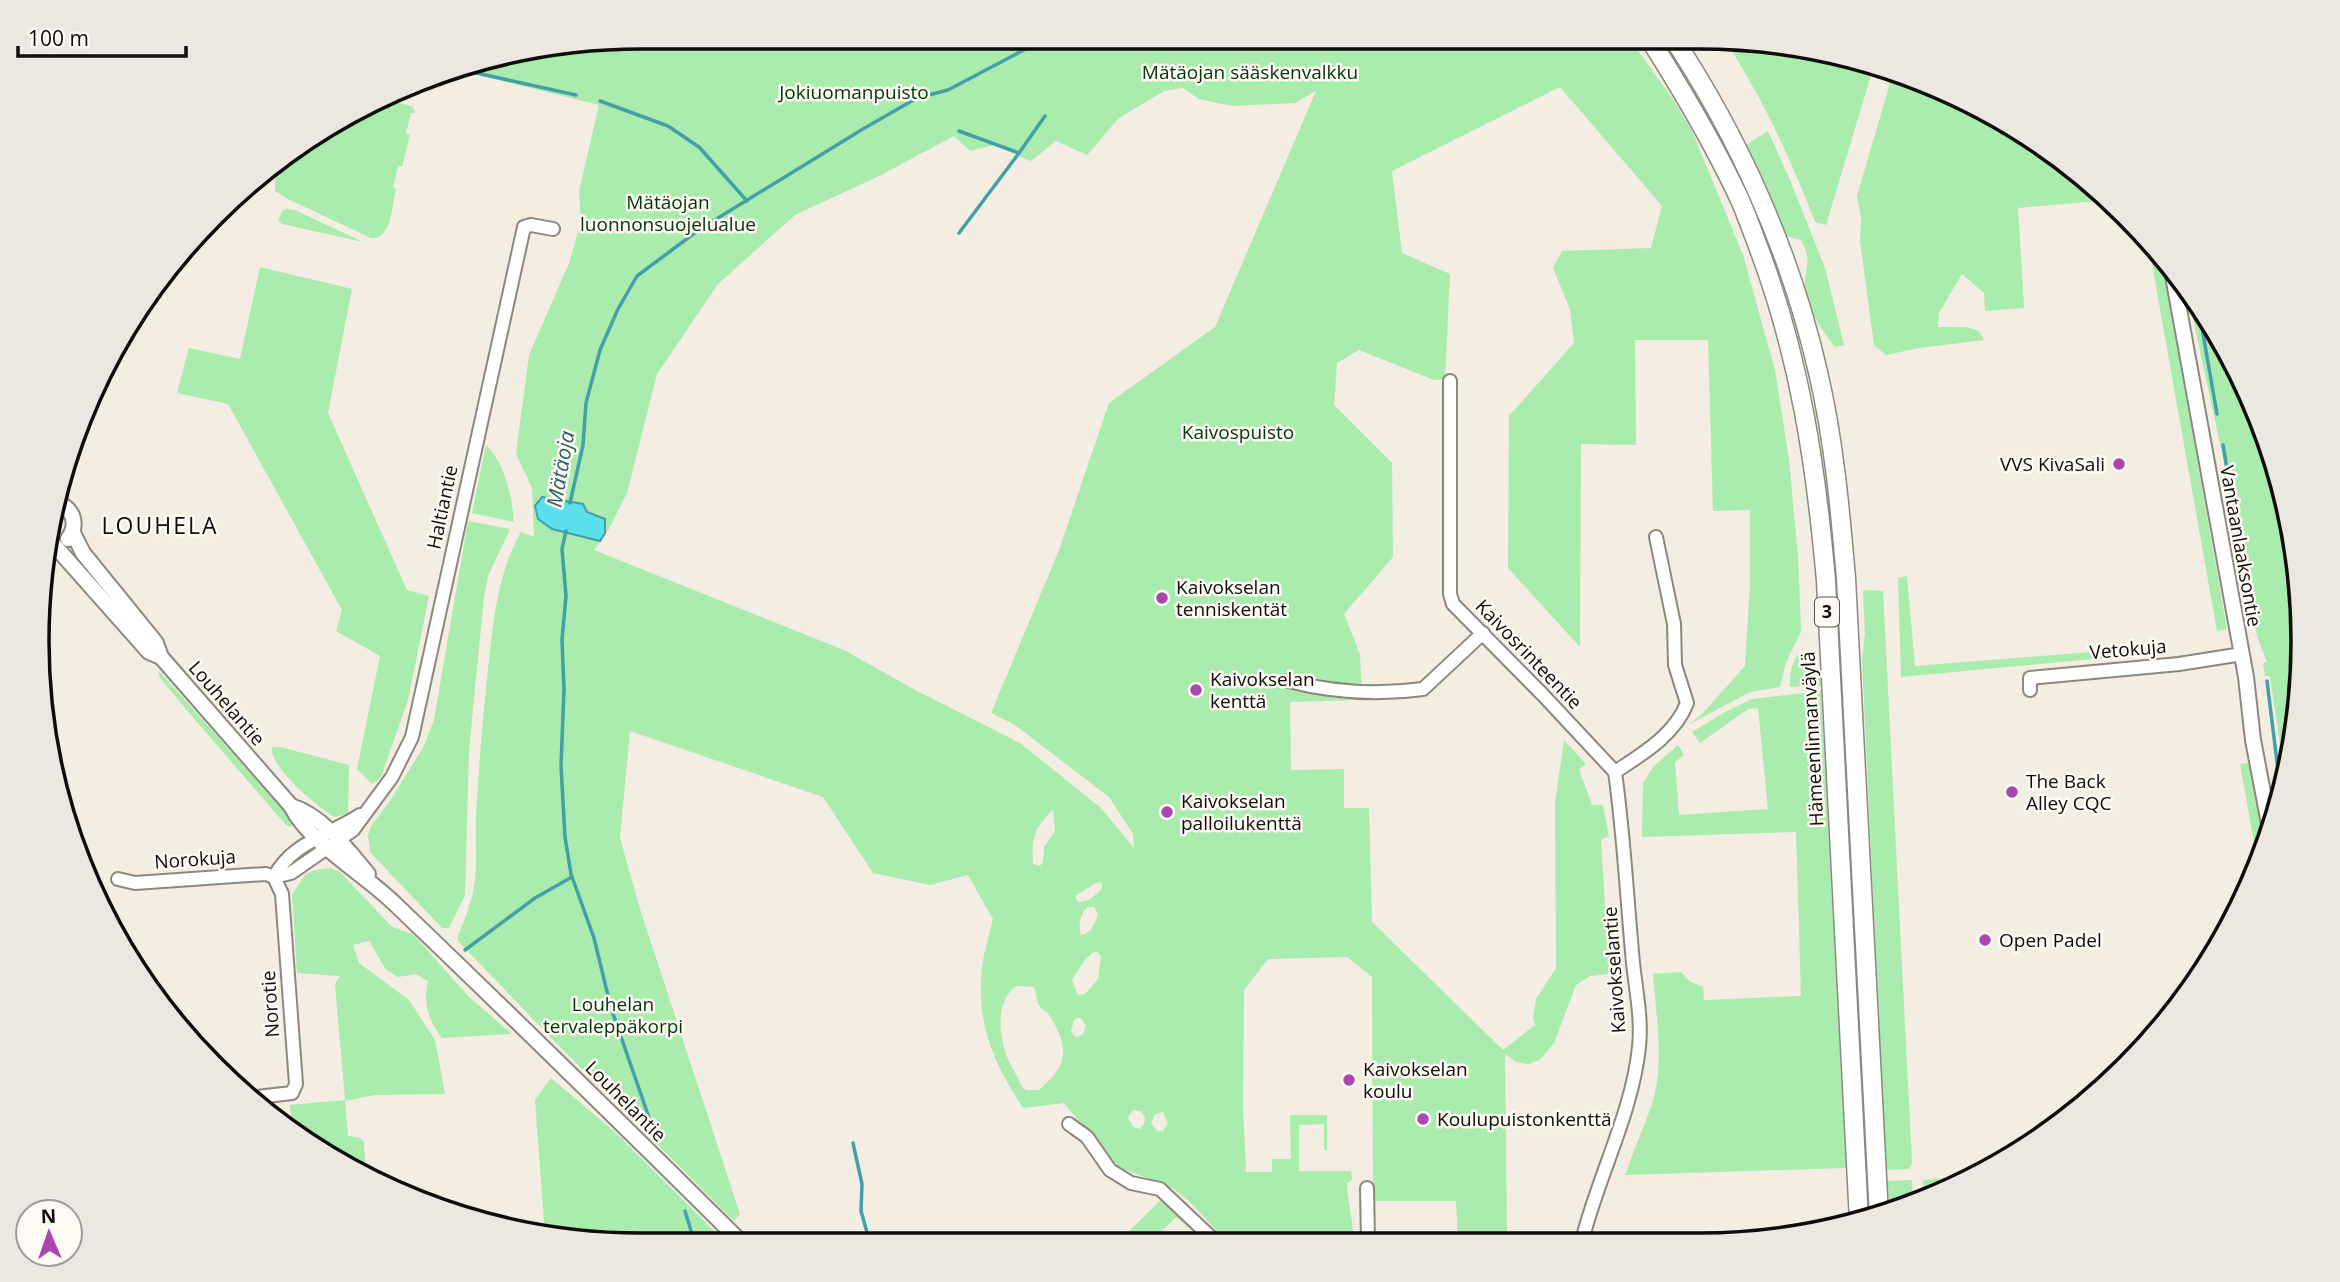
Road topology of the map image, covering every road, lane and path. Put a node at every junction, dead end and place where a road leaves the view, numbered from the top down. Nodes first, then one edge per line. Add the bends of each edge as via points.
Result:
1 (1655, 49) edge
2 (1679, 49) edge
3 (553, 229) dead end
4 (2176, 290) edge
5 (1450, 381) dead end
6 (64, 508) edge
7 (73, 533) junction
8 (1656, 537) dead end
9 (57, 544) edge
10 (56, 549) edge
11 (1483, 634) junction
12 (2242, 654) junction
13 (161, 657) junction
14 (1288, 681) dead end
15 (2030, 690) dead end
16 (1615, 772) junction
17 (2267, 808) edge
18 (328, 839) junction
19 (274, 877) junction
20 (118, 879) dead end
21 (263, 1096) edge
22 (1069, 1124) dead end
23 (1367, 1188) dead end
24 (1878, 1205) edge
25 (1858, 1211) edge
26 (732, 1233) edge
27 (1206, 1233) edge
28 (1368, 1233) edge
29 (1584, 1233) edge

1 - 25 highway, Hämeenlinnanväylä / 3 via 1740,200 1786,327 1810,437 1826,581
2 - 24 highway, 3 via 1756,189 1784,257 1819,373 1829,429 1846,578
3 - 18 street, Haltiantie via 524,227 412,737 392,777 353,830
4 - 12 main road, Vantaanlaaksontie
5 - 11 street, Kaivosrinteentie via 1450,594 1453,604
6 - 7 main road, Louhelantie via 72,514
7 - 9 main road
7 - 13 main road, Louhelantie via 83,553 156,643
8 - 16 street via 1674,624 1675,665 1687,703 1672,729
10 - 13 main road, Louhelantie via 149,652
11 - 14 street via 1423,689 1351,691
11 - 16 street, Kaivosrinteentie
12 - 15 street, Vetokuja via 2030,678
12 - 17 main road, Vantaanlaaksontie
13 - 18 main road, Louhelantie via 297,818
16 - 29 street, Kaivokselantie via 1639,1046 1631,1094
18 - 19 street via 283,862
18 - 26 main road, Louhelantie
19 - 20 street, Norokuja via 135,883
19 - 21 street, Norotie via 282,894 296,1084 292,1093
22 - 27 street via 1087,1137 1110,1170 1131,1183 1160,1189
23 - 28 street

